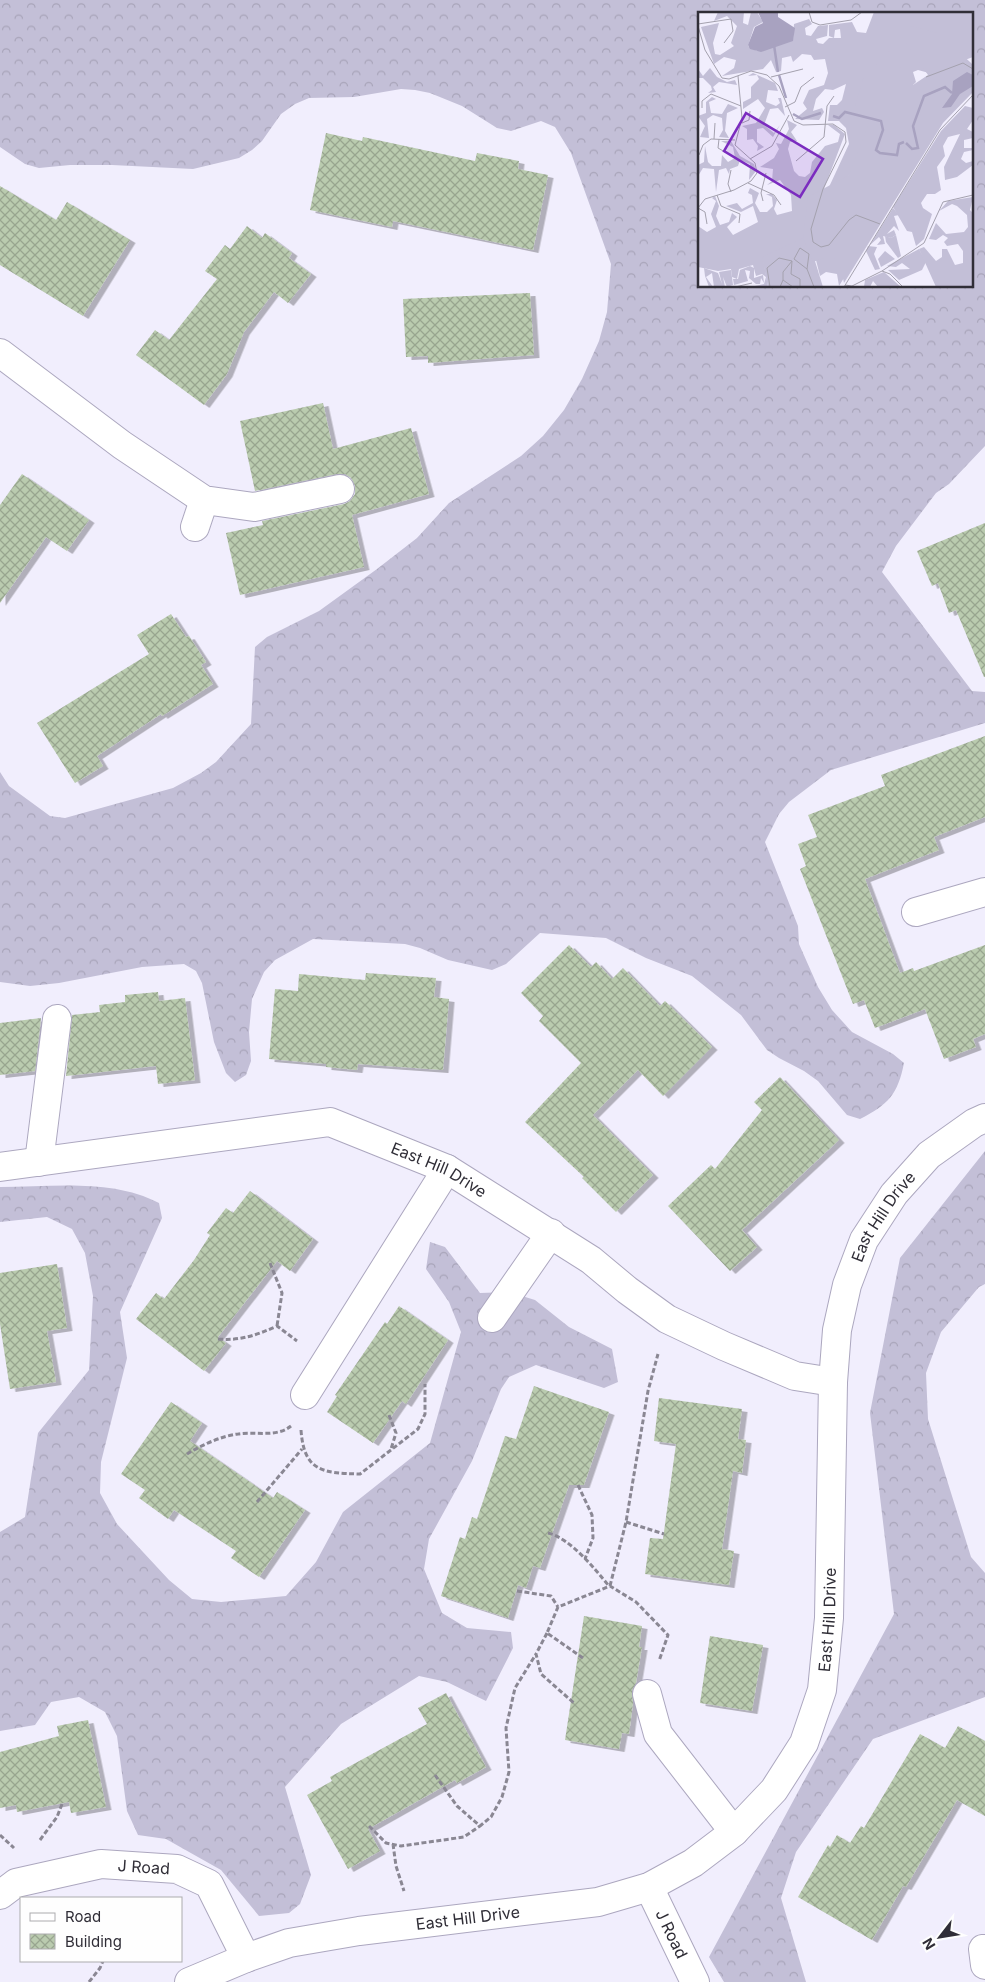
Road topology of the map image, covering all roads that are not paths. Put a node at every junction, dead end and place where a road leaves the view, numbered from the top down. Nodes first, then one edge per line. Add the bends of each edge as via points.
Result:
1 (0, 353) edge
2 (340, 489) dead end
3 (204, 500) junction
4 (195, 527) dead end
5 (985, 892) edge
6 (916, 912) dead end
7 (56, 1019) dead end
8 (985, 1118) edge
9 (38, 1162) junction
10 (0, 1168) edge
11 (447, 1169) junction
12 (551, 1233) junction
13 (492, 1318) dead end
14 (832, 1382) junction
15 (302, 1408) road end
16 (647, 1694) road end
17 (734, 1832) junction
18 (649, 1887) junction
19 (0, 1895) edge
20 (246, 1958) junction
21 (189, 1982) edge
22 (695, 1982) edge

1 - 3 street via 122,445
2 - 3 street via 254,507
3 - 4 street
5 - 6 street
7 - 9 street
8 - 14 street, East Hill Drive via 929,1155 894,1194 864,1240 847,1285 837,1330
9 - 10 street, East Hill Drive
9 - 11 street, East Hill Drive via 330,1122
11 - 12 street, East Hill Drive
11 - 15 street via 326,1362
12 - 13 street
12 - 14 street, East Hill Drive via 667,1319 795,1376
14 - 17 street, East Hill Drive via 829,1618 822,1690 804,1744 774,1790
16 - 17 street via 658,1734
17 - 18 street, East Hill Drive via 693,1863
18 - 20 street, East Hill Drive via 598,1902 350,1932 289,1944
18 - 22 street, J Road
19 - 20 street, J Road via 16,1884 101,1864 177,1869 209,1884
20 - 21 street, East Hill Drive

